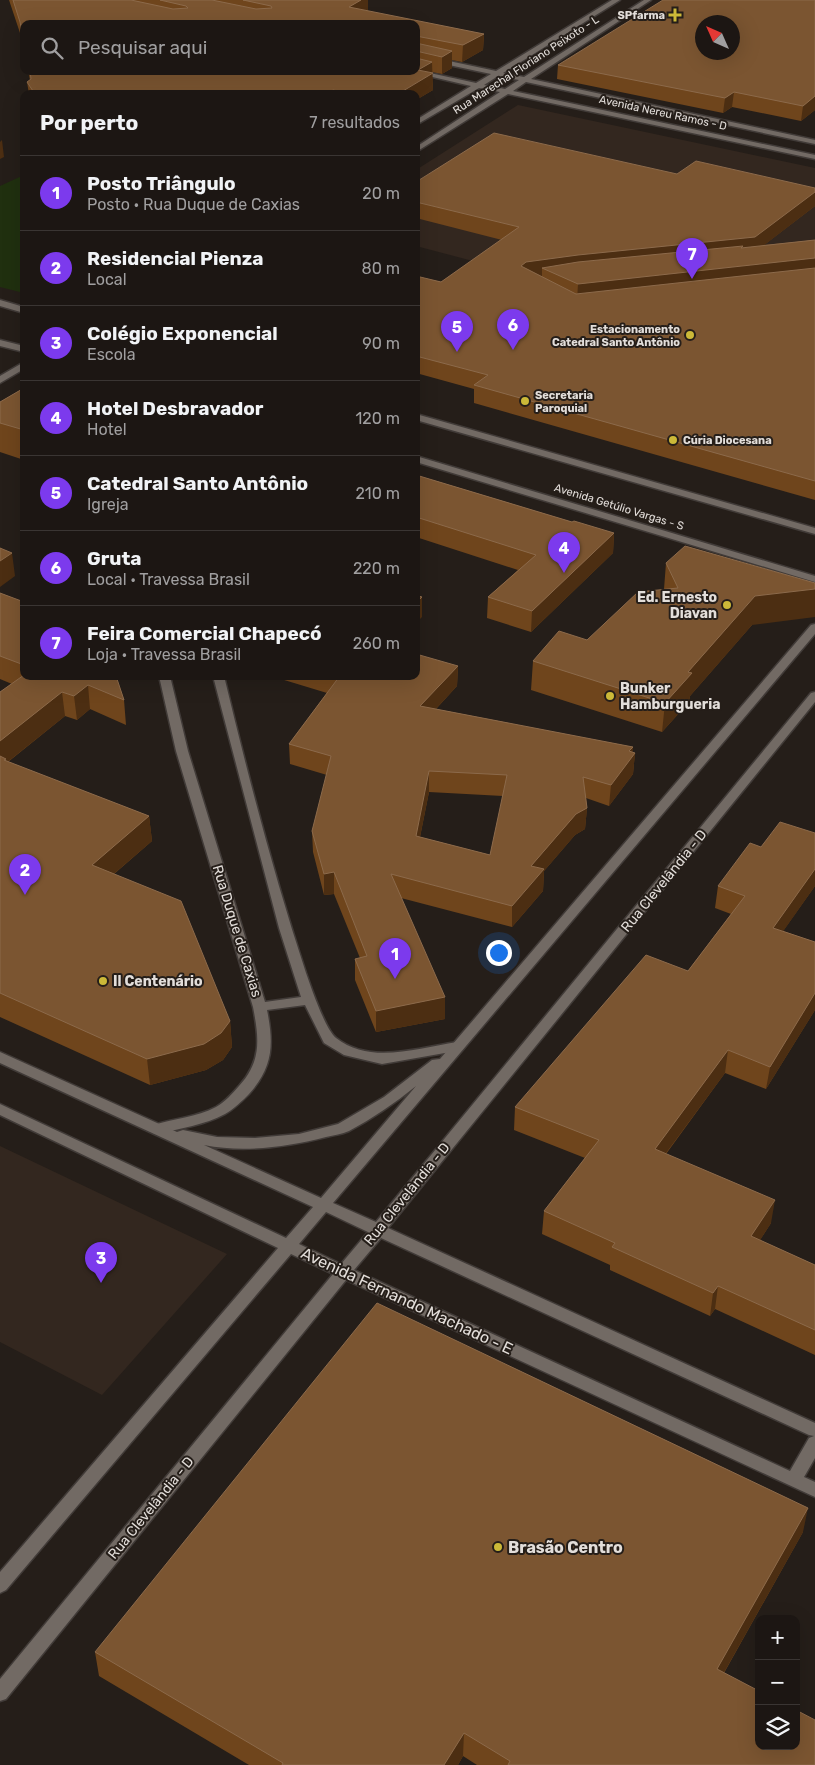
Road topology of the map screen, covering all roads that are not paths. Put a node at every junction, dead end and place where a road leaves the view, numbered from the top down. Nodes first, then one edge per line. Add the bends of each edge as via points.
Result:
1 (616, 0) edge
2 (648, 0) edge
3 (420, 57) edge
4 (420, 73) edge
5 (496, 74) junction
6 (525, 80) junction
7 (477, 85) junction
8 (505, 91) junction
9 (420, 121) edge
10 (815, 142) edge
11 (420, 147) edge
12 (815, 156) edge
13 (0, 304) edge
14 (20, 309) edge
15 (0, 343) edge
16 (20, 348) edge
17 (20, 368) edge
18 (0, 380) edge
19 (420, 418) edge
20 (420, 460) edge
21 (815, 530) edge
22 (815, 578) edge
23 (815, 627) edge
24 (165, 680) edge
25 (219, 680) edge
26 (815, 695) edge
27 (309, 1000) junction
28 (260, 1007) junction
29 (457, 1047) junction
30 (0, 1057) edge
31 (0, 1109) edge
32 (158, 1129) junction
33 (324, 1205) junction
34 (378, 1230) junction
35 (288, 1246) junction
36 (343, 1272) junction
37 (815, 1430) edge
38 (815, 1444) edge
39 (792, 1480) junction
40 (815, 1490) edge
41 (0, 1585) edge
42 (0, 1693) edge

1 - 5 street, Rua Marechal Floriano Peixoto - L
2 - 6 street, Rua Marechal Floriano Peixoto - L
3 - 5 street, Avenida Nereu Ramos - D
4 - 7 street, Avenida Nereu Ramos - D
5 - 6 street, Avenida Nereu Ramos - D
5 - 7 street, Rua Marechal Floriano Peixoto - L
6 - 8 street, Rua Marechal Floriano Peixoto - L
6 - 10 street, Avenida Nereu Ramos - D
7 - 8 street, Avenida Nereu Ramos - D
7 - 9 street, Rua Marechal Floriano Peixoto - L
8 - 11 street, Rua Marechal Floriano Peixoto - L
8 - 12 street, Avenida Nereu Ramos - D
13 - 14 street
15 - 16 street
17 - 18 street
19 - 21 street
20 - 22 street, Avenida Getúlio Vargas - S
23 - 29 street
24 - 28 street, Rua Duque de Caxias via 182,751
25 - 27 street via 285,928
26 - 34 street, Rua Clevelândia - D
27 - 28 street
27 - 29 street via 329,1040 349,1052 382,1059
28 - 32 street, Rua Duque de Caxias via 263,1059 251,1082 220,1110
29 - 32 street via 389,1100 342,1128 299,1139 255,1142 217,1142
29 - 33 street
30 - 32 street
31 - 35 street, Avenida Fernando Machado - E
32 - 33 street
33 - 34 street
33 - 35 street
34 - 36 street, Rua Clevelândia - D
34 - 37 street
35 - 36 street, Avenida Fernando Machado - E
35 - 41 street
36 - 39 street, Avenida Fernando Machado - E
36 - 42 street, Rua Clevelândia - D
38 - 39 street
39 - 40 street, Avenida Fernando Machado - E

